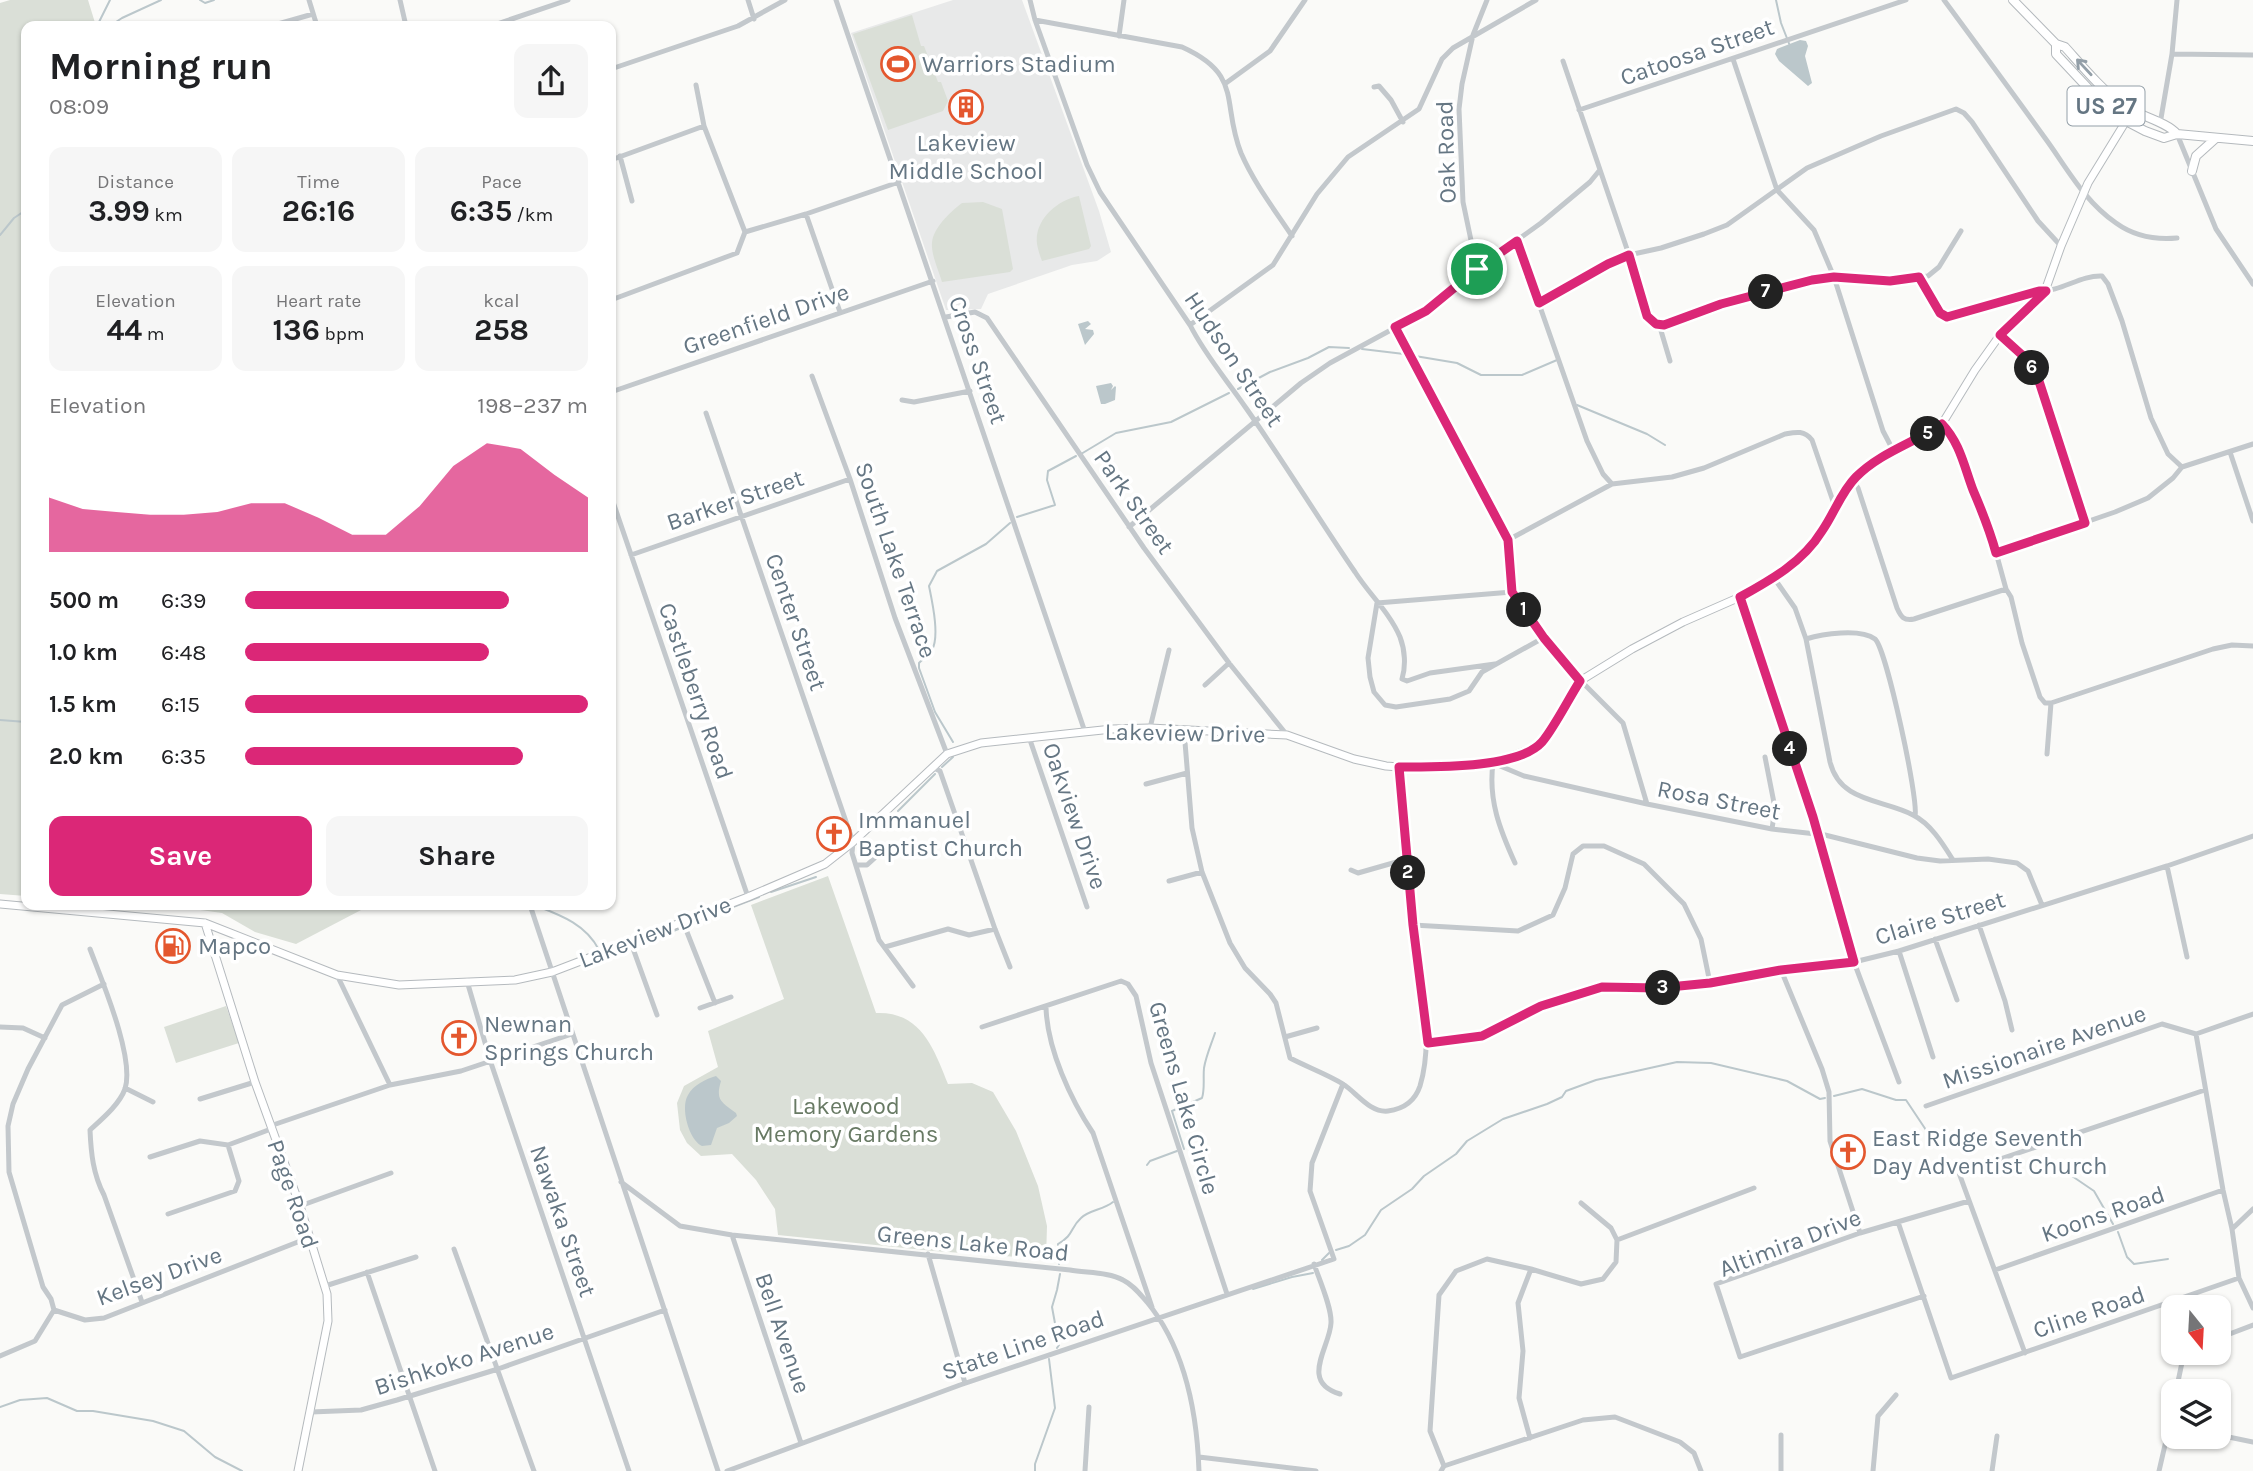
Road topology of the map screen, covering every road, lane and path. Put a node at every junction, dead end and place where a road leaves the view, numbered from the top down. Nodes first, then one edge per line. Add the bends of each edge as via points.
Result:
1 (309, 0) edge
2 (400, 0) edge
3 (568, 0) edge
4 (748, 0) edge
5 (785, 0) edge
6 (836, 0) edge
7 (1030, 0) edge
8 (1124, 0) edge
9 (1305, 0) edge
10 (1487, 0) edge
11 (1536, 0) edge
12 (1906, 0) edge
13 (1944, 0) edge
14 (2013, 0) edge
15 (2177, 0) edge
16 (313, 14) junction
17 (754, 19) junction
18 (1035, 20) junction
19 (288, 21) edge
20 (315, 21) edge
21 (405, 21) edge
22 (506, 21) edge
23 (1473, 35) junction
24 (1119, 36) junction
25 (2056, 44) junction
26 (2172, 54) junction
27 (2253, 55) edge
28 (1733, 59) junction
29 (1563, 61) dead end
30 (616, 67) edge
31 (1226, 83) junction
32 (696, 85) dead end
33 (1374, 87) dead end
34 (1424, 101) junction
35 (1433, 105) dead end
36 (1579, 110) junction
37 (2134, 112) junction
38 (2126, 121) junction
39 (1403, 122) junction
40 (2160, 124) junction
41 (704, 126) junction
42 (2177, 134) junction
43 (2216, 138) junction
44 (2253, 141) edge
45 (620, 156) junction
46 (616, 158) edge
47 (1599, 171) junction
48 (2192, 171) junction
49 (899, 182) junction
50 (1777, 190) junction
51 (2084, 195) junction
52 (632, 201) dead end
53 (806, 214) junction
54 (746, 232) junction
55 (1961, 232) dead end
56 (1292, 236) junction
57 (2177, 238) dead end
58 (1517, 241) junction
59 (2061, 246) junction
60 (1629, 255) junction
61 (1477, 269) junction
62 (1834, 277) junction
63 (1919, 277) junction
64 (933, 281) junction
65 (2253, 284) edge
66 (2046, 291) junction
67 (616, 298) edge
68 (1539, 303) junction
69 (840, 312) junction
70 (946, 317) junction
71 (1190, 324) junction
72 (1659, 324) junction
73 (1395, 327) junction
74 (2000, 335) junction
75 (1670, 361) dead end
76 (812, 376) dead end
77 (616, 390) edge
78 (970, 391) junction
79 (902, 400) dead end
80 (706, 412) dead end
81 (1255, 422) junction
82 (1942, 424) junction
83 (2253, 444) edge
84 (1893, 450) junction
85 (2230, 452) junction
86 (2182, 467) junction
87 (850, 480) junction
88 (1853, 480) junction
89 (1612, 484) junction
90 (1835, 507) junction
91 (616, 511) edge
92 (742, 517) junction
93 (2253, 522) edge
94 (2085, 523) junction
95 (1129, 527) junction
96 (1508, 540) junction
97 (1996, 553) junction
98 (631, 555) junction
99 (1774, 578) junction
100 (2006, 589) junction
101 (1512, 592) junction
102 (1740, 597) junction
103 (1377, 603) junction
104 (1544, 638) junction
105 (1806, 639) junction
106 (2253, 646) edge
107 (1168, 650) dead end
108 (1229, 663) junction
109 (1495, 664) junction
110 (1580, 681) junction
111 (1205, 685) dead end
112 (2051, 703) junction
113 (1150, 728) junction
114 (1184, 730) junction
115 (1085, 732) junction
116 (1287, 735) junction
117 (1029, 737) junction
118 (947, 754) junction
119 (2047, 754) dead end
120 (1765, 757) dead end
121 (1493, 763) junction
122 (932, 767) junction
123 (1399, 767) junction
124 (1187, 773) junction
125 (1146, 784) dead end
126 (1647, 804) junction
127 (1915, 816) junction
128 (1772, 829) junction
129 (1818, 835) junction
130 (2253, 836) edge
131 (853, 842) junction
132 (889, 845) dead end
133 (1407, 859) junction
134 (1953, 860) junction
135 (1514, 863) dead end
136 (856, 865) junction
137 (2167, 866) junction
138 (1351, 870) dead end
139 (1202, 872) junction
140 (1169, 881) dead end
141 (748, 897) junction
142 (0, 904) edge
143 (2042, 905) junction
144 (21, 906) edge
145 (1087, 907) dead end
146 (65, 910) edge
147 (532, 910) edge
148 (683, 922) junction
149 (205, 923) junction
150 (1413, 925) junction
151 (1979, 925) junction
152 (995, 929) junction
153 (1935, 939) junction
154 (631, 943) junction
155 (885, 947) junction
156 (90, 949) dead end
157 (1899, 951) junction
158 (2187, 957) dead end
159 (1854, 962) junction
160 (1010, 967) dead end
161 (1781, 970) junction
162 (552, 972) junction
163 (337, 975) junction
164 (467, 981) junction
165 (1710, 983) junction
166 (104, 984) junction
167 (913, 986) dead end
168 (732, 997) dead end
169 (1956, 1000) dead end
170 (715, 1003) junction
171 (1046, 1007) junction
172 (700, 1008) dead end
173 (2253, 1014) edge
174 (657, 1015) dead end
175 (0, 1027) edge
176 (982, 1027) dead end
177 (1317, 1028) dead end
178 (2012, 1031) dead end
179 (572, 1034) junction
180 (2196, 1034) junction
181 (1285, 1037) junction
182 (45, 1038) junction
183 (1428, 1043) junction
184 (1933, 1057) dead end
185 (491, 1063) junction
186 (256, 1082) junction
187 (1899, 1082) dead end
188 (1343, 1084) junction
189 (390, 1085) junction
190 (125, 1088) junction
191 (2205, 1090) junction
192 (200, 1099) dead end
193 (153, 1102) dead end
194 (1926, 1106) dead end
195 (271, 1128) junction
196 (228, 1145) junction
197 (150, 1157) dead end
198 (391, 1173) dead end
199 (621, 1182) junction
200 (1754, 1188) dead end
201 (2223, 1190) junction
202 (1969, 1201) junction
203 (1581, 1203) dead end
204 (300, 1206) junction
205 (2253, 1209) edge
206 (168, 1214) dead end
207 (1898, 1222) junction
208 (2232, 1229) junction
209 (1860, 1233) junction
210 (732, 1236) junction
211 (308, 1238) junction
212 (1617, 1241) junction
213 (454, 1249) dead end
214 (928, 1254) junction
215 (416, 1257) dead end
216 (1314, 1264) junction
217 (1531, 1269) junction
218 (1995, 1270) junction
219 (367, 1272) junction
220 (2239, 1278) junction
221 (325, 1286) junction
222 (1227, 1294) junction
223 (1924, 1296) junction
224 (142, 1302) junction
225 (2253, 1308) edge
226 (54, 1310) junction
227 (665, 1310) junction
228 (1153, 1310) junction
229 (1159, 1317) junction
230 (2253, 1325) edge
231 (2231, 1333) edge
232 (583, 1339) junction
233 (2025, 1353) junction
234 (0, 1356) edge
235 (498, 1369) junction
236 (965, 1383) junction
237 (1340, 1394) dead end
238 (1896, 1395) dead end
239 (409, 1396) junction
240 (1089, 1407) dead end
241 (310, 1412) junction
242 (1781, 1435) dead end
243 (1997, 1437) dead end
244 (1530, 1438) junction
245 (2231, 1438) edge
246 (2253, 1442) edge
247 (801, 1443) junction
248 (2165, 1449) edge
249 (1199, 1457) junction
250 (1442, 1469) edge
251 (298, 1471) edge
252 (435, 1471) edge
253 (534, 1471) edge
254 (629, 1471) edge
255 (718, 1471) edge
256 (727, 1471) edge
257 (1085, 1471) edge
258 (1199, 1471) edge
259 (1316, 1471) edge
260 (1701, 1471) edge
261 (1782, 1471) edge
262 (1872, 1471) edge
263 (1992, 1471) edge
264 (2159, 1471) edge

1 - 16 street
2 - 21 street
3 - 22 street
4 - 17 street
5 - 17 street
6 - 49 street, Cross Street
7 - 18 street, Hudson Street
8 - 24 street
9 - 31 street via 1270,51
10 - 23 street, Oak Road
11 - 23 street
12 - 28 street, Catoosa Street
13 - 51 street
14 - 25 highway, US 27
15 - 26 street
16 - 19 street
16 - 20 street
17 - 30 street
18 - 24 street
18 - 71 street, Hudson Street via 1100,192
23 - 34 street via 1442,59
23 - 61 street, Oak Road via 1459,109 1464,202
24 - 31 street via 1182,47 1200,55
37 -> 25 highway, US 27 via 2103,88 2065,47
25 - 38 highway, US 27 via 2056,54
26 - 27 street
26 - 40 street
28 - 36 street, Catoosa Street
28 - 50 street
29 - 36 street
31 - 56 street via 1242,155
32 - 41 street
33 - 39 street via 1385,93
34 - 35 street
34 - 39 street
36 - 47 street
37 - 38 main road, Lakeview Drive
37 - 40 highway, US 27
38 - 42 highway, US 27 via 2164,138
38 - 51 main road, Lakeview Drive
39 - 56 street via 1348,158 1317,194
40 - 42 highway, US 27
41 - 45 street
41 - 54 street
42 - 43 highway, US 27
42 - 48 street
43 - 44 highway, US 27
43 - 48 highway via 2196,156
45 - 46 street
45 - 52 street
47 - 58 street
47 - 60 street
48 - 65 street via 2216,229
49 - 53 street
49 - 64 street, Cross Street
50 - 59 street via 1807,168 1956,109 1972,122 2038,221
50 - 60 street via 1720,228
50 - 62 street via 1814,230
51 - 57 street via 2128,230 2154,238
51 - 59 main road, Lakeview Drive
53 - 54 street
53 - 69 street
54 - 67 street via 737,253
55 - 63 street via 1939,268
56 - 71 street via 1273,264
58 - 61 street
58 - 68 street
59 - 66 main road, Lakeview Drive
60 - 68 street
60 - 72 street via 1647,316
61 - 73 street via 1426,311
62 - 63 street via 1890,281
62 - 72 street
62 - 84 street
63 - 66 street via 1947,317
64 - 69 street, Greenfield Drive
64 - 70 street, Cross Street
66 - 74 main road, Lakeview Drive
66 - 86 street via 2086,278 2106,279 2151,418 2168,454
68 - 89 street via 1587,441
69 - 77 street, Greenfield Drive
70 - 78 street, Cross Street
70 - 95 street, Park Street via 975,312 987,318
71 - 81 street, Hudson Street
72 - 75 street
73 - 81 street via 1330,362
73 - 96 street
74 - 82 main road, Lakeview Drive
74 - 94 street via 2037,375
76 - 87 street, South Lake Terrace
78 - 79 street via 914,402
78 - 115 street, Cross Street
80 - 92 street, Center Street
81 - 95 street
81 - 103 street, Hudson Street
82 - 84 main road, Lakeview Drive
82 - 97 street via 1961,452
83 - 85 street
84 - 88 main road, Lakeview Drive
85 - 86 street
85 - 93 street
86 - 94 street via 2148,498
87 - 92 street, Barker Street
87 - 118 street, South Lake Terrace via 895,618
88 - 90 main road, Lakeview Drive
88 - 100 street via 1902,618 1914,619
89 - 90 street via 1672,477 1798,432 1812,440
89 - 96 street
90 - 99 main road, Lakeview Drive via 1804,554
91 - 98 street, Castleberry Road
92 - 98 street, Barker Street
92 - 131 street, Center Street
94 - 97 street
95 - 108 street, Park Street
96 - 101 street
97 - 100 street
98 - 141 street, Castleberry Road
99 - 102 main road, Lakeview Drive
99 - 105 street via 1795,608
100 - 112 street via 2040,697
101 - 103 street
101 - 104 street
102 - 110 main road, Lakeview Drive via 1683,622
102 - 129 street
103 - 109 street, Hudson Street via 1402,643 1402,679
103 - 109 street via 1368,658 1374,692 1385,705 1450,699 1469,691
104 - 109 street
104 - 110 street
105 - 127 street via 1836,779 1858,795
105 - 127 street via 1844,633 1877,641 1904,743
106 - 112 street via 2213,649
107 - 113 street
108 - 111 street
108 - 116 street, Park Street
110 - 121 main road, Lakeview Drive via 1542,743
110 - 126 street via 1623,723
112 - 119 street
113 - 114 main road, Lakeview Drive
113 - 115 main road, Lakeview Drive
114 - 116 main road, Lakeview Drive
114 - 124 street
115 - 117 main road, Lakeview Drive
116 - 123 main road, Lakeview Drive via 1354,759
117 - 118 main road, Lakeview Drive via 982,743
117 - 145 street, Oakview Drive
118 - 122 main road, Lakeview Drive
120 - 128 street via 1775,808
121 - 123 main road, Lakeview Drive
121 - 126 street, Rosa Street via 1524,776
121 - 135 street via 1493,807
122 - 131 main road, Lakeview Drive
122 - 152 street via 940,771
123 - 133 street
124 - 125 street
124 - 139 street
126 - 128 street, Rosa Street
127 - 134 street
128 - 129 street, Rosa Street
129 - 134 street, Rosa Street via 1917,858
129 - 159 street
130 - 137 street, Claire Street
131 - 136 street, Center Street
131 - 141 main road, Lakeview Drive via 825,864
132 - 136 street via 867,865
133 - 138 street via 1358,873
133 - 150 street
134 - 143 street, Rosa Street via 2004,860 2024,866
136 - 155 street, Center Street
137 - 143 street, Claire Street
137 - 158 street
139 - 140 street
139 - 181 street via 1230,943 1276,1003
141 - 148 main road, Lakeview Drive
142 - 144 main road, Lakeview Drive
143 - 151 street, Claire Street
146 - 149 main road, Lakeview Drive
147 - 162 street
148 - 154 main road, Lakeview Drive
148 - 170 street
149 - 163 main road, Lakeview Drive
149 - 186 main road, Page Road
150 - 165 street via 1518,931 1553,915 1573,854 1583,846 1604,846 1644,864 1684,904 1701,939
150 - 183 street
151 - 153 street, Claire Street
151 - 178 street
152 - 155 street via 969,934 948,929
152 - 160 street
153 - 157 street, Claire Street
153 - 169 street
154 - 162 main road, Lakeview Drive
154 - 174 street
155 - 167 street, Center Street
156 - 166 street
157 - 159 street, Claire Street
157 - 184 street
159 - 161 street, Claire Street
159 - 187 street
161 - 165 street, Claire Street
161 - 209 street via 1829,1092 1830,1142
162 - 164 main road, Lakeview Drive via 515,980
162 - 179 street
163 - 164 main road, Lakeview Drive via 399,985
163 - 189 street
164 - 185 street, Nawaka Street
165 - 183 street, Claire Street via 1602,987 1541,1006 1482,1036
166 - 182 street via 62,1005
166 - 190 street via 126,1052
168 - 170 street
170 - 172 street
171 - 176 street
171 - 222 street, Greens Lake Circle via 1121,981 1136,996 1151,1063
171 - 228 street via 1046,1022 1067,1088 1093,1133
173 - 180 street
175 - 182 street via 23,1028
177 - 181 street
179 - 185 street
179 - 199 street
180 - 191 street
180 - 194 street, Missionaire Avenue via 2162,1024
181 - 188 street via 1290,1058
182 - 226 street via 13,1104 7,1151 13,1189
183 - 188 street via 1420,1085 1404,1106 1386,1111 1371,1107
185 - 189 street
185 - 232 street, Nawaka Street
186 - 192 street
186 - 195 main road, Page Road
188 - 216 street, State Line Road via 1312,1163 1310,1191 1334,1259
189 - 195 street
190 - 193 street
190 - 224 street via 90,1130 91,1159
191 - 201 street
191 - 202 street via 1959,1173
195 - 196 street
195 - 204 main road, Page Road
196 - 197 street via 200,1141
196 - 206 street via 239,1181 235,1191
198 - 204 street
199 - 210 street, Greens Lake Road via 680,1226
199 - 227 street
200 - 212 street
201 - 208 street
201 - 218 street, Koons Road
202 - 207 street, Altimira Drive
202 - 218 street
203 - 212 street via 1611,1228
204 - 211 main road, Page Road
205 - 208 street
207 - 209 street, Altimira Drive
207 - 223 street
208 - 220 street
209 - 223 street, Altimira Drive via 1716,1284 1740,1357
210 - 214 street, Greens Lake Road
210 - 247 street, Bell Avenue
211 - 221 main road, Page Road
211 - 224 street, Kelsey Drive
212 - 217 street via 1616,1262 1603,1279 1581,1284
213 - 235 street
214 - 228 street, Greens Lake Road via 1120,1278
214 - 236 street
215 - 219 street
216 - 222 street, State Line Road
216 - 237 street via 1331,1324 1319,1364 1321,1380 1329,1391
217 - 244 street via 1518,1303 1523,1351 1519,1398
217 - 250 street via 1487,1259 1456,1271 1439,1295 1430,1431
218 - 233 street
219 - 221 street
219 - 239 street
220 - 225 street
220 - 233 street, Cline Road
221 - 241 main road, Page Road via 328,1321
222 - 229 street, State Line Road
223 - 233 street, Cline Road via 1951,1378
224 - 226 street, Kelsey Drive via 104,1318 85,1320
226 - 234 street via 35,1341
227 - 232 street, Bishkoko Avenue
227 - 255 street
228 - 229 street, Greens Lake Road
229 - 236 street, State Line Road
229 - 249 street, Greens Lake Road via 1181,1363
230 - 231 street
232 - 235 street, Bishkoko Avenue
232 - 254 street, Nawaka Street
235 - 239 street, Bishkoko Avenue
235 - 253 street
236 - 247 street, State Line Road
238 - 262 street via 1878,1416
239 - 241 street, Bishkoko Avenue via 361,1410
239 - 252 street
240 - 257 street
241 - 251 main road, Page Road
242 - 261 street
243 - 263 street
244 - 250 street
244 - 260 street via 1583,1420 1615,1417 1680,1443 1694,1453
245 - 246 street
247 - 256 street, State Line Road
248 - 264 street
249 - 258 street, Greens Lake Road
249 - 259 street

